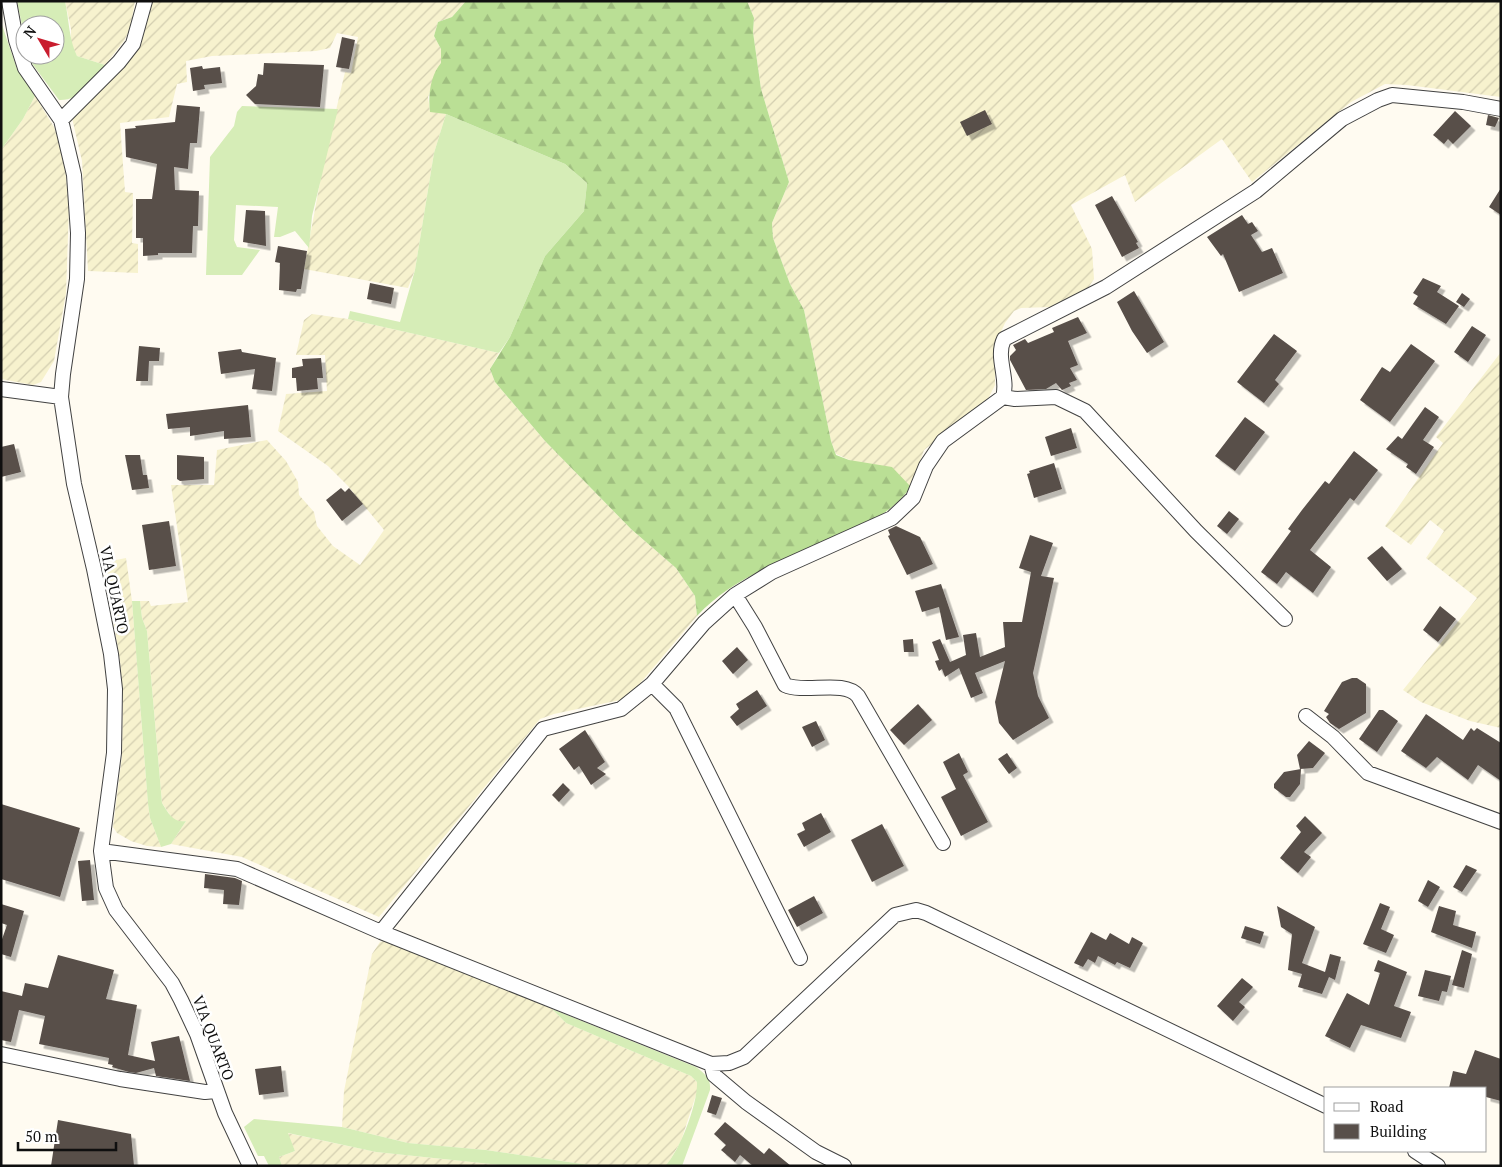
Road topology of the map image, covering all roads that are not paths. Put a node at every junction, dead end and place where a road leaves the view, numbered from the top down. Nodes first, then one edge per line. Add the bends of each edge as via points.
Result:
1 (9, 1) edge
2 (145, 1) edge
3 (1501, 109) edge
4 (61, 120) junction
5 (1, 389) edge
6 (62, 397) junction
7 (1003, 397) junction
8 (735, 595) junction
9 (1285, 619) dead end
10 (652, 684) junction
11 (1306, 716) dead end
12 (1501, 822) edge
13 (943, 843) dead end
14 (101, 851) junction
15 (381, 932) junction
16 (800, 958) dead end
17 (1, 1054) edge
18 (711, 1064) junction
19 (216, 1091) junction
20 (1324, 1105) edge
21 (1417, 1152) edge
22 (250, 1166) edge
23 (844, 1166) edge
24 (1438, 1166) edge

1 - 4 street, VIA QUARTO via 25,68
2 - 4 street via 133,44
3 - 7 street via 1392,95 1342,118 1256,191 1106,287 1004,339 1000,347 1000,366 1006,389
4 - 6 street, VIA QUARTO via 74,175 78,233 77,279
5 - 6 street
6 - 14 street, VIA QUARTO via 74,484 111,654 115,689 114,753
7 - 8 street via 943,441 930,459 913,498 892,518 772,572
7 - 9 street via 1056,397 1086,412 1196,531
8 - 10 street via 704,623
8 - 13 street via 785,685 794,689 838,688 855,692
10 - 15 street via 621,709 543,729
10 - 16 street via 676,708
11 - 12 street via 1333,737 1368,773
14 - 15 street via 237,869
14 - 19 street, VIA QUARTO via 111,900 172,983 197,1034
15 - 18 street
17 - 19 street via 120,1079
18 - 20 street via 729,1063 744,1057 895,915 916,910
18 - 23 street via 714,1074 746,1102 816,1152
19 - 22 street, VIA QUARTO
21 - 24 street

